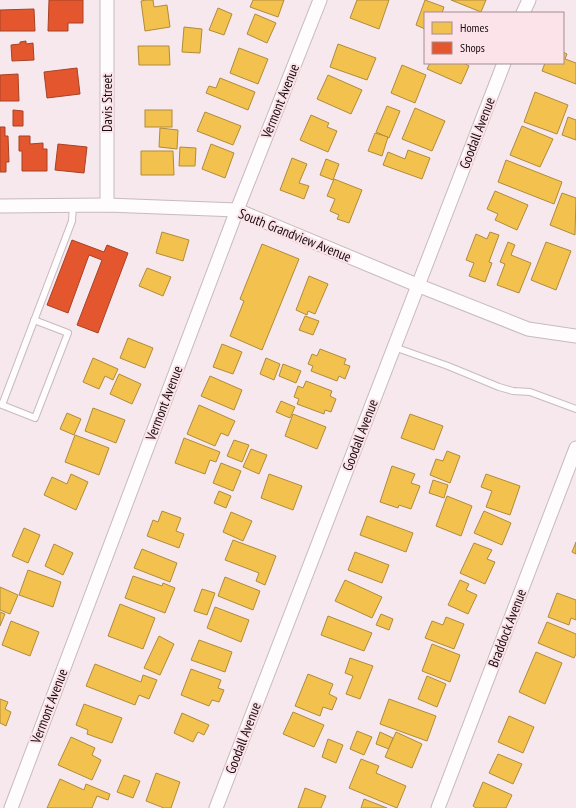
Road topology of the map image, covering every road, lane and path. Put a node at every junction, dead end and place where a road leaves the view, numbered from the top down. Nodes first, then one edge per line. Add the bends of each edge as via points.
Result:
1 (107, 0) edge
2 (320, 0) edge
3 (529, 0) edge
4 (524, 12) edge
5 (504, 64) edge
6 (74, 205) junction
7 (107, 205) junction
8 (0, 206) edge
9 (237, 210) junction
10 (417, 285) junction
11 (34, 320) junction
12 (576, 336) edge
13 (394, 346) junction
14 (576, 409) edge
15 (576, 448) edge
16 (11, 808) edge
17 (216, 808) edge
18 (438, 808) edge

1 - 7 street, Davis Street
2 - 9 street, Vermont Avenue
3 - 4 street
5 - 10 street, Goodall Avenue
6 - 7 street, South Grandview Avenue
6 - 8 street, South Grandview Avenue
6 - 11 lane via 72,221
7 - 9 street, South Grandview Avenue
9 - 10 street, South Grandview Avenue
9 - 16 street, Vermont Avenue
10 - 12 street, South Grandview Avenue via 528,329
10 - 13 street, Goodall Avenue
11 - 11 lane via 68,333 35,418 2,405
13 - 14 lane via 499,387 530,392
13 - 17 street, Goodall Avenue
15 - 18 street, Braddock Avenue

